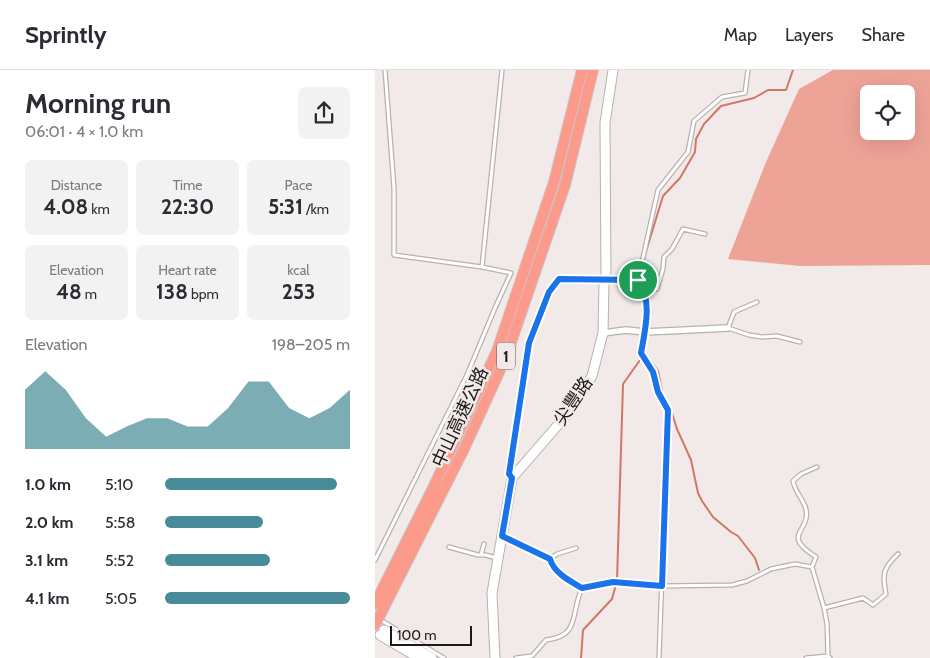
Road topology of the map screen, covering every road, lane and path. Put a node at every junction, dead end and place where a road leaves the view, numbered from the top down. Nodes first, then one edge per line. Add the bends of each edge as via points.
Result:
1 (385, 70) edge
2 (502, 70) edge
3 (582, 70) edge
4 (593, 70) edge
5 (613, 70) edge
6 (748, 70) edge
7 (705, 234) dead end
8 (483, 267) junction
9 (606, 279) junction
10 (638, 280) junction
11 (641, 285) junction
12 (757, 302) dead end
13 (728, 328) junction
14 (648, 332) junction
15 (603, 333) junction
16 (800, 342) dead end
17 (817, 467) dead end
18 (512, 478) junction
19 (502, 536) junction
20 (485, 544) dead end
21 (449, 547) dead end
22 (576, 548) dead end
23 (899, 554) dead end
24 (481, 555) junction
25 (498, 558) junction
26 (550, 559) junction
27 (375, 560) edge
28 (811, 567) junction
29 (662, 586) junction
30 (582, 588) junction
31 (375, 604) edge
32 (824, 608) junction
33 (381, 628) edge
34 (829, 657) edge
35 (419, 658) edge
36 (432, 658) edge
37 (444, 658) edge
38 (495, 658) edge
39 (516, 658) edge
40 (659, 658) edge
41 (806, 658) edge

1 - 8 lane via 394,188 394,256
2 - 8 lane
3 - 31 highway, 中山高速公路 / 1 via 554,182 497,351
4 - 33 highway, 中山高速公路 / 1 via 565,185 506,357
5 - 9 street, 尖豐路 via 605,123
6 - 10 lane via 745,94 722,97 694,122 688,152 658,190
7 - 11 lane via 683,228 673,249 664,257 657,289
8 - 27 lane via 511,273 467,375
9 - 10 lane
9 - 15 street, 尖豐路
9 - 18 lane via 559,279 549,292 529,343 509,474
10 - 11 lane
11 - 14 lane via 647,305
12 - 13 lane via 734,312
13 - 14 street
13 - 16 lane via 749,335 777,336
14 - 15 street
14 - 29 lane via 641,353 653,372 658,392 668,410
15 - 18 street, 尖豐路 via 592,376 571,410
17 - 28 lane via 793,481 805,507 806,519 798,542 816,557
18 - 19 street
19 - 25 street
19 - 26 lane
20 - 24 lane
21 - 24 lane
22 - 26 lane
23 - 32 lane via 889,563 883,577 886,594 873,605 863,598
24 - 25 lane
25 - 38 street via 492,593
26 - 30 lane via 566,578
28 - 29 lane via 795,564 771,568 732,585
28 - 32 lane
29 - 30 lane via 613,582
29 - 40 lane
30 - 39 lane via 568,633 546,640 532,656
32 - 34 lane
33 - 35 street
33 - 36 street
33 - 37 lane
34 - 41 lane

